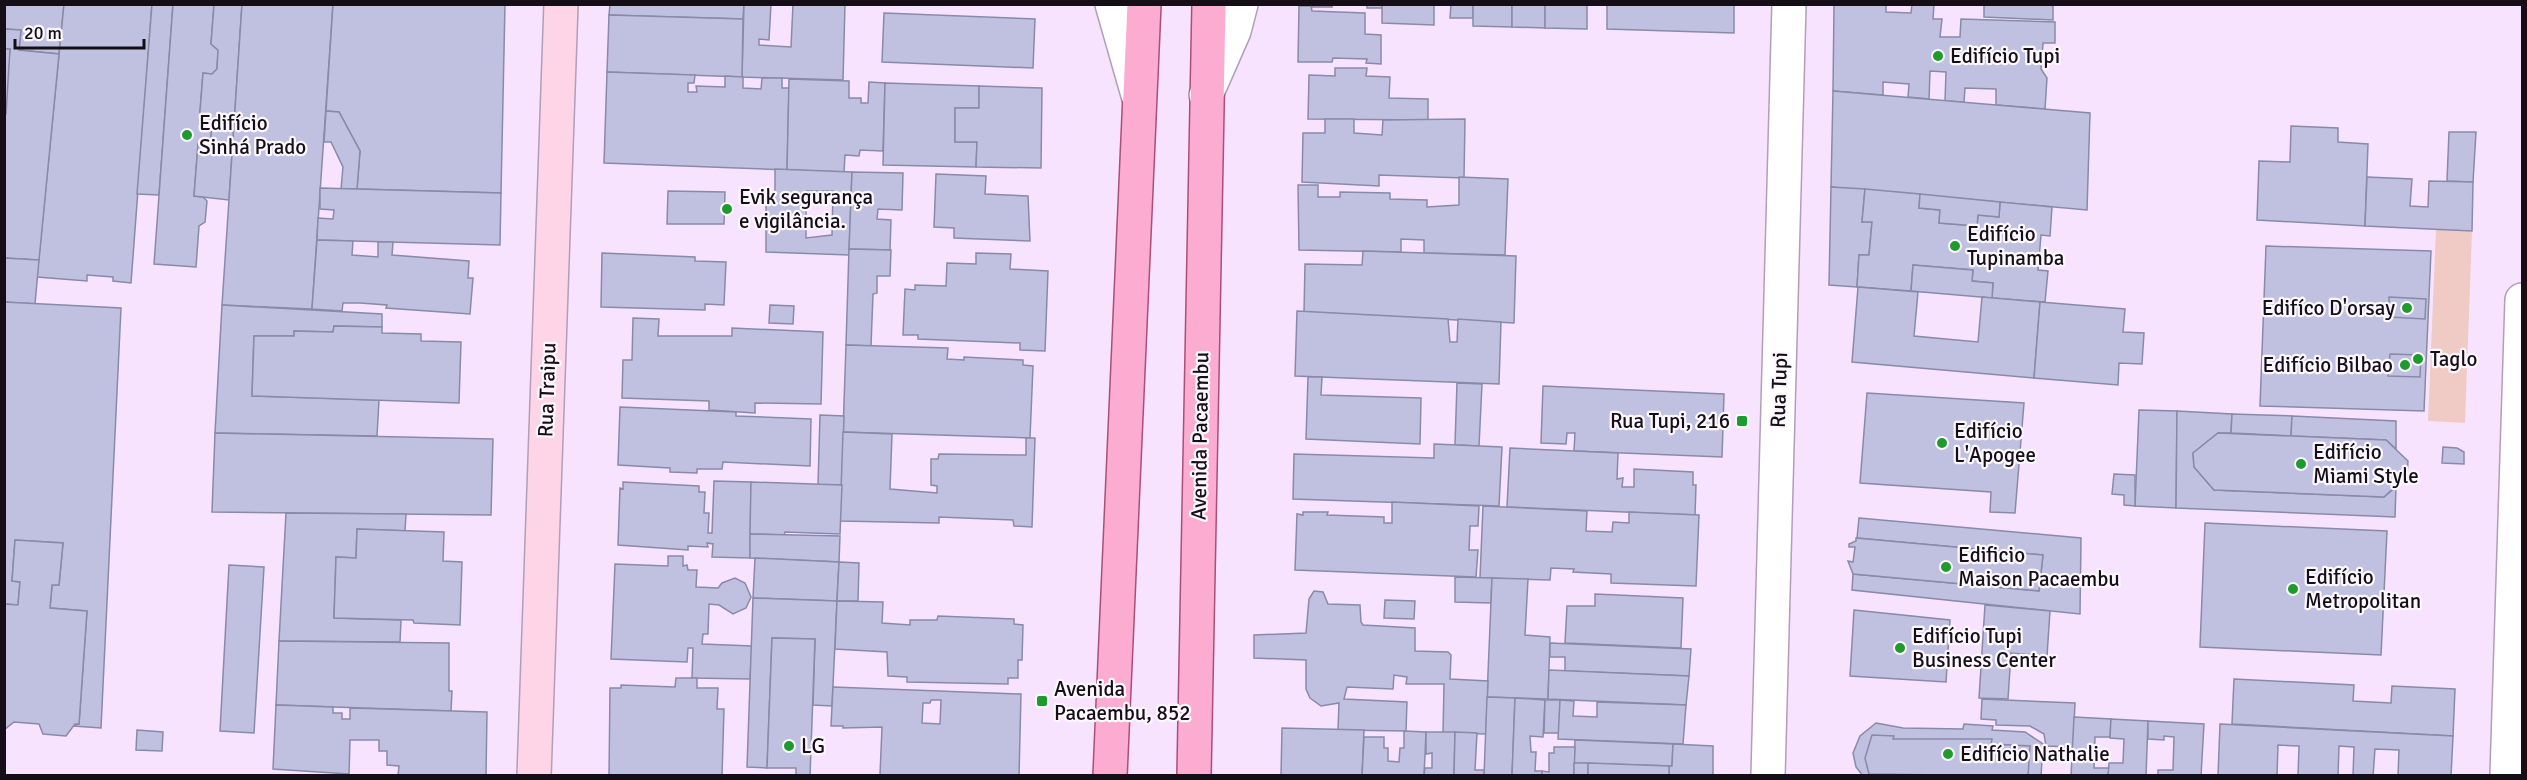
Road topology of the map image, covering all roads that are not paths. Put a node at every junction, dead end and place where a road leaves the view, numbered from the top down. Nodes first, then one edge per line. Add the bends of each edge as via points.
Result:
1 (561, 4) edge
2 (1112, 4) edge
3 (1144, 4) edge
4 (1209, 4) edge
5 (1241, 4) edge
6 (1789, 4) edge
7 (1205, 97) junction
8 (1138, 98) junction
9 (2523, 300) edge
10 (534, 776) edge
11 (1110, 776) edge
12 (1194, 776) edge
13 (1768, 776) edge
14 (2507, 776) edge

1 - 10 street, Rua Traipu
2 - 8 street
3 - 8 main road
4 - 7 main road, Avenida Pacaembu
5 - 7 street, Avenida Pacaembu via 1234,31
6 - 13 street, Rua Tupi
7 - 12 main road, Avenida Pacaembu
8 - 11 main road
9 - 14 street

